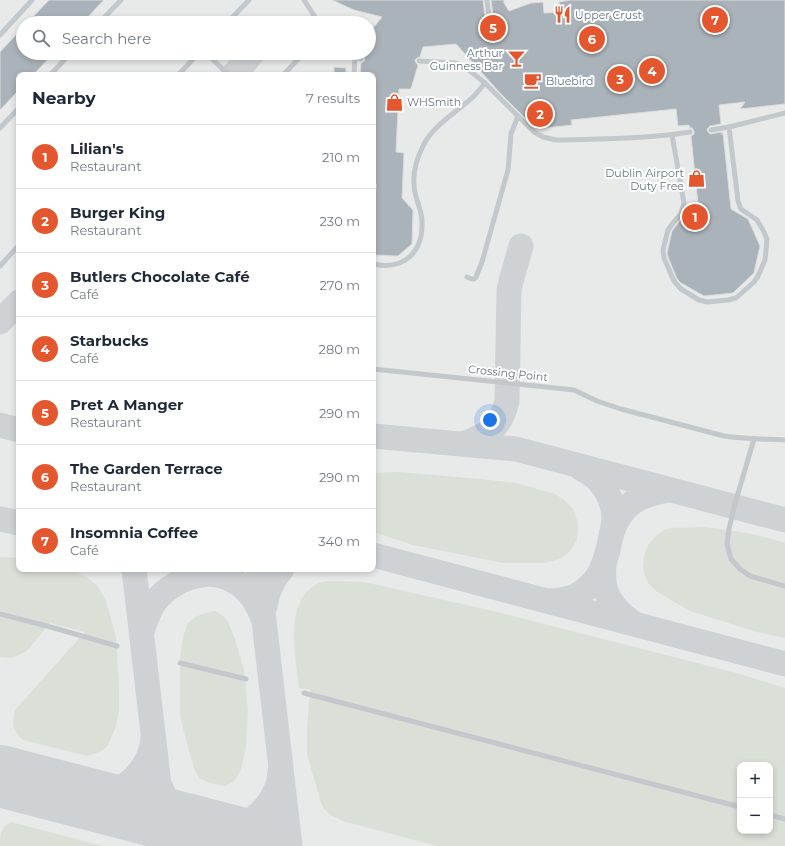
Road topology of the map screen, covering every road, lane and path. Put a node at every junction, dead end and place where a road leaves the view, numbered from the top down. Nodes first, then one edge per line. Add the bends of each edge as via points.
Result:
1 (32, 0) edge
2 (121, 0) edge
3 (249, 0) edge
4 (304, 0) edge
5 (487, 0) edge
6 (17, 16) edge
7 (106, 16) edge
8 (234, 16) edge
9 (314, 16) edge
10 (489, 16) dead end
11 (16, 17) edge
12 (0, 34) edge
13 (64, 60) edge
14 (192, 60) edge
15 (213, 60) edge
16 (297, 60) edge
17 (355, 60) edge
18 (419, 61) dead end
19 (53, 72) edge
20 (181, 72) edge
21 (226, 72) edge
22 (286, 72) edge
23 (354, 72) edge
24 (484, 83) junction
25 (16, 111) edge
26 (785, 113) edge
27 (518, 116) junction
28 (729, 127) junction
29 (0, 128) edge
30 (711, 130) dead end
31 (690, 132) dead end
32 (672, 135) junction
33 (16, 250) edge
34 (376, 264) edge
35 (0, 266) edge
36 (467, 276) dead end
37 (376, 370) edge
38 (754, 439) junction
39 (785, 440) edge
40 (785, 586) edge
41 (0, 614) edge
42 (117, 646) dead end
43 (180, 663) dead end
44 (246, 679) dead end
45 (304, 693) dead end
46 (737, 806) edge
47 (773, 816) edge
48 (785, 819) edge

1 - 6 lane
2 - 7 lane
3 - 8 lane
4 - 9 lane
5 - 10 lane
11 - 12 lane
13 - 19 lane
14 - 20 lane
15 - 21 lane
16 - 22 lane
17 - 23 lane
18 - 24 lane via 456,63
24 - 27 lane
24 - 34 lane via 431,134 420,151 414,174 415,196 422,220 418,246 404,261 388,266
25 - 29 lane
26 - 28 lane
27 - 32 lane via 534,132 556,140
27 - 36 lane via 512,134 508,170 482,262 474,279
28 - 30 lane
28 - 32 lane via 738,201 741,209 757,220 766,239 765,260 758,276 736,298 728,300 707,302 681,289 674,281 664,258 663,250 668,230 681,214 684,204
31 - 32 lane
33 - 35 lane
37 - 38 lane, Crossing Point via 574,390 597,402 621,409 724,436
38 - 39 lane
38 - 40 lane via 734,507 727,544 731,558 740,570 750,576
41 - 42 lane
43 - 44 lane
45 - 46 lane
47 - 48 lane

